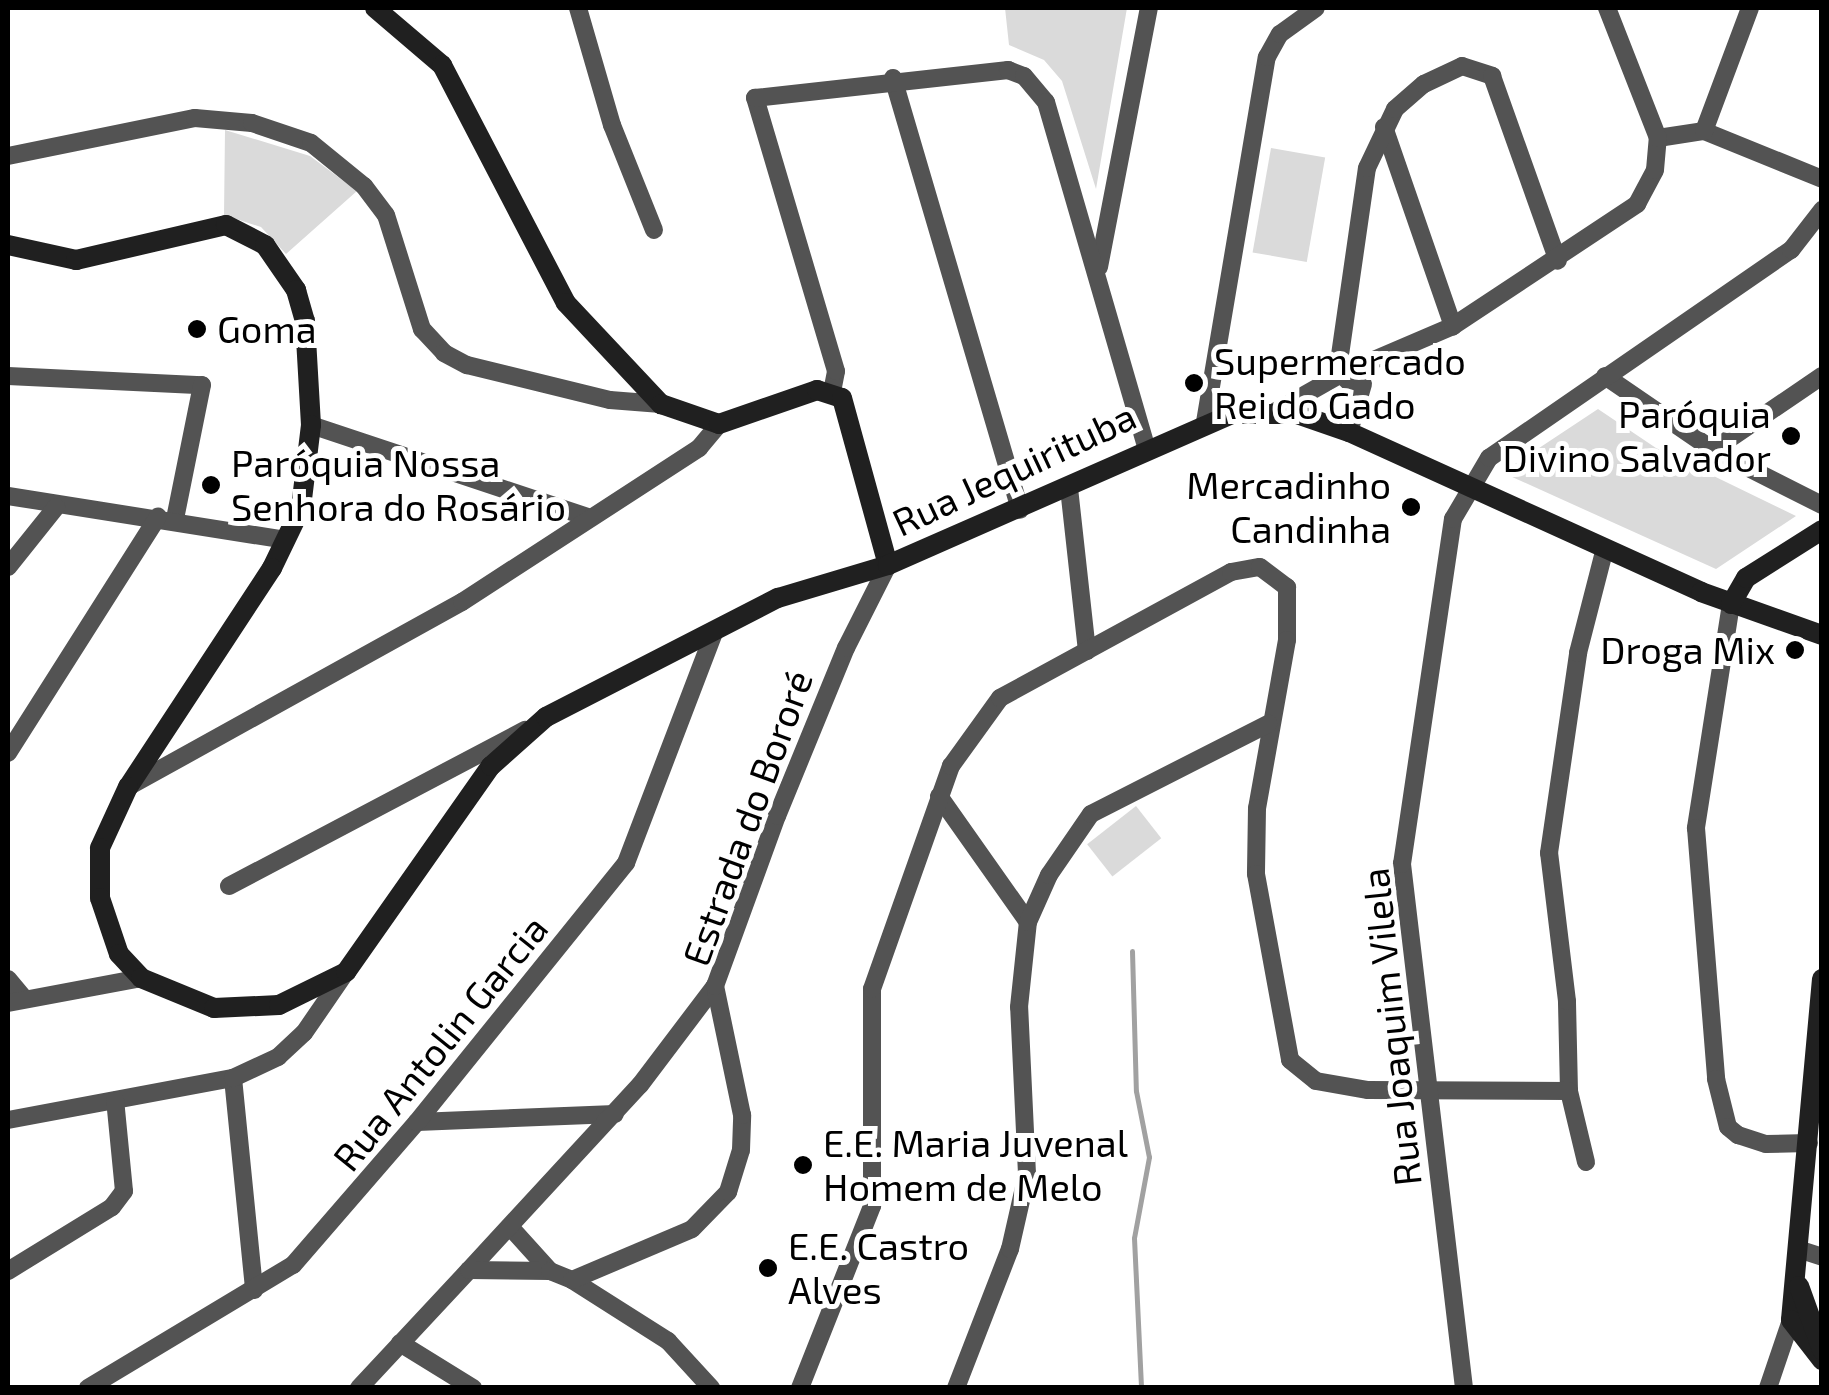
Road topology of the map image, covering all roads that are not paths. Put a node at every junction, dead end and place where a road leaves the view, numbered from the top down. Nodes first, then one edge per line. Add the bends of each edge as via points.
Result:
1 (374, 8) edge
2 (578, 8) edge
3 (1149, 8) edge
4 (1316, 8) edge
5 (1607, 8) edge
6 (1750, 8) edge
7 (893, 78) junction
8 (1384, 127) junction
9 (1704, 131) junction
10 (1658, 138) junction
11 (8, 156) edge
12 (1822, 179) edge
13 (1822, 210) edge
14 (654, 230) dead end
15 (8, 245) edge
16 (1558, 261) junction
17 (1098, 270) junction
18 (1453, 326) junction
19 (1370, 365) junction
20 (1341, 374) junction
21 (8, 376) edge
22 (1605, 376) junction
23 (1822, 376) edge
24 (832, 392) junction
25 (1360, 393) junction
26 (662, 404) junction
27 (1276, 411) junction
28 (1205, 422) junction
29 (718, 424) junction
30 (311, 425) junction
31 (1349, 432) junction
32 (1146, 447) junction
33 (1712, 450) junction
34 (1468, 486) junction
35 (1069, 488) junction
36 (8, 496) edge
37 (1822, 505) edge
38 (56, 507) junction
39 (1020, 510) junction
40 (587, 517) junction
41 (166, 518) junction
42 (1822, 530) edge
43 (286, 540) junction
44 (1606, 548) junction
45 (888, 565) junction
46 (8, 567) edge
47 (1730, 604) junction
48 (714, 633) junction
49 (1822, 635) edge
50 (1088, 650) junction
51 (1268, 724) junction
52 (531, 727) junction
53 (8, 753) edge
54 (128, 788) junction
55 (939, 796) junction
56 (230, 886) dead end
57 (1028, 922) junction
58 (346, 972) junction
59 (141, 978) junction
60 (1822, 979) edge
61 (8, 980) edge
62 (715, 986) junction
63 (16, 1001) edge
64 (232, 1078) junction
65 (1569, 1091) junction
66 (1428, 1095) junction
67 (1817, 1098) edge
68 (115, 1100) junction
69 (615, 1114) junction
70 (8, 1120) edge
71 (418, 1122) junction
72 (1810, 1143) junction
73 (1586, 1162) dead end
74 (512, 1229) junction
75 (1812, 1254) edge
76 (469, 1270) junction
77 (8, 1271) edge
78 (550, 1271) junction
79 (1797, 1279) junction
80 (572, 1280) junction
81 (254, 1290) junction
82 (1791, 1320) junction
83 (400, 1343) junction
84 (1822, 1350) edge
85 (1822, 1360) edge
86 (88, 1388) edge
87 (359, 1388) edge
88 (473, 1388) edge
89 (711, 1388) edge
90 (800, 1388) edge
91 (956, 1388) edge
92 (1464, 1388) edge
93 (1768, 1388) edge

1 - 26 main road via 442,65 566,302
2 - 14 street via 612,125
3 - 17 street
4 - 28 street via 1280,34 1266,58
5 - 10 street
6 - 9 street
7 - 17 street via 1008,70 1036,87
7 - 24 street via 756,98 836,371
7 - 39 street
8 - 16 street via 1424,84 1462,66 1488,72
8 - 18 street
8 - 20 street via 1368,168 1352,252
9 - 10 street
9 - 12 street
10 - 16 street via 1655,170 1637,204
11 - 26 street via 195,118 252,123 311,143 364,186 386,215 422,328 444,353 610,400
13 - 22 street via 1790,250
15 - 30 main road via 76,260 226,225 246,231 265,244 296,290
16 - 18 street
17 - 32 street
18 - 19 street
19 - 20 street
19 - 25 street
20 - 25 street
20 - 27 street
21 - 41 street via 202,385
22 - 33 street
22 - 34 street via 1488,458
23 - 33 street
24 - 29 main road via 800,394
24 - 45 main road via 849,410
25 - 31 street
26 - 29 main road
27 - 28 main road, Rua Jequirituba
27 - 31 main road, Rua Jequirituba
28 - 32 main road, Rua Jequirituba
29 - 40 street via 699,448
30 - 40 street
30 - 43 main road via 301,508
31 - 34 main road, Rua Jequirituba
32 - 35 main road, Rua Jequirituba
33 - 37 street
34 - 44 main road, Rua Jequirituba
34 - 66 street, Rua Joaquim Vilela via 1446,543 1403,832
35 - 39 main road, Rua Jequirituba
35 - 50 street
36 - 38 street
38 - 41 street
38 - 46 street
39 - 45 main road, Rua Jequirituba
40 - 54 street via 462,602
41 - 43 street
41 - 53 street
42 - 47 main road via 1746,578
43 - 54 main road
44 - 47 main road, Rua Jequirituba
44 - 65 street via 1578,653 1549,853 1568,1001
45 - 48 main road, Rua Jequirituba via 778,598
45 - 62 street, Estrada do Bororé via 818,715
47 - 49 main road, Rua Jequirituba
47 - 72 street via 1696,828 1716,1078 1728,1127 1738,1135 1766,1144
48 - 52 main road, Rua Jequirituba
48 - 71 street, Rua Antolin Garcia via 626,862
50 - 51 street via 1231,572 1246,566 1271,571 1287,587 1289,616
50 - 55 street via 1000,698 966,738
51 - 57 street via 1091,814 1049,875
51 - 66 street via 1256,874 1285,1050 1297,1070 1316,1081
52 - 56 street
52 - 58 main road, Rua Jequirituba via 436,837
54 - 59 main road via 110,818 98,874 107,928
55 - 57 street
55 - 90 street via 872,989 872,1206
57 - 91 street via 1019,1007 1027,1174 1010,1249
58 - 59 main road via 310,994 246,1010 185,1001
58 - 64 street via 304,1033 278,1056
59 - 63 street
60 - 67 main road
61 - 63 street
62 - 69 street via 688,1030
62 - 80 street, Estrada do Bororé via 742,1115 741,1150 728,1192 692,1229
64 - 68 street
64 - 81 street
65 - 66 street
65 - 73 street
66 - 92 street, Rua Joaquim Vilela
67 - 72 main road
68 - 70 street
68 - 77 street via 128,1176 124,1191 112,1207
69 - 71 street
69 - 74 street
71 - 81 street, Rua Antolin Garcia via 315,1245
72 - 75 main road
74 - 76 street
74 - 78 street
75 - 79 main road
76 - 78 street
76 - 83 street
78 - 80 street
79 - 82 main road
79 - 84 main road
80 - 89 street via 668,1341
81 - 86 street, Rua Antolin Garcia
82 - 85 main road
82 - 93 street
83 - 87 street
83 - 88 street

